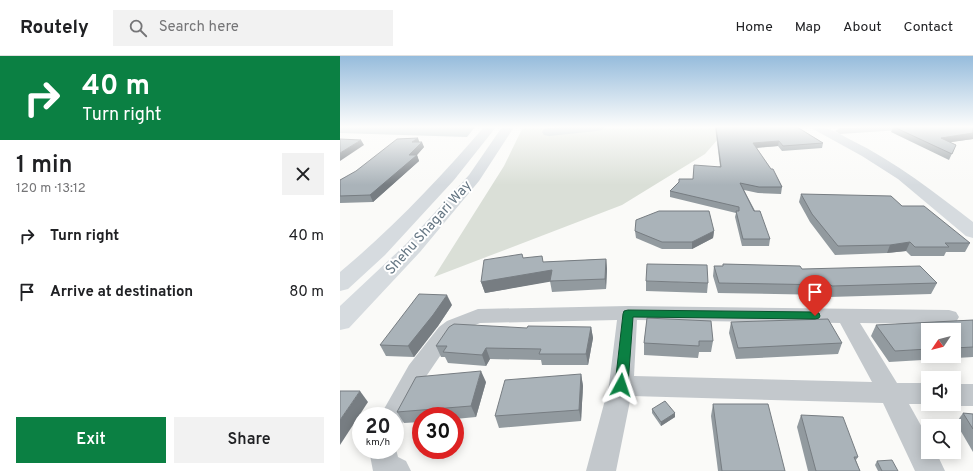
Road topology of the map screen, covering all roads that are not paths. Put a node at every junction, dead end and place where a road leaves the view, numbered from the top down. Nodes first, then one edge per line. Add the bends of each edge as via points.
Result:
1 (474, 146) edge
2 (495, 146) edge
3 (853, 146) edge
4 (868, 146) edge
5 (973, 216) edge
6 (973, 232) edge
7 (340, 284) edge
8 (628, 314) junction
9 (846, 316) junction
10 (949, 317) dead end
11 (340, 321) edge
12 (621, 385) junction
13 (890, 393) junction
14 (921, 394) edge
15 (961, 395) edge
16 (973, 395) edge
17 (398, 407) edge
18 (384, 459) edge
19 (396, 471) edge
20 (601, 471) edge
21 (930, 471) edge

1 - 7 main road, Shehu Shagari Way via 449,177 378,251
2 - 11 main road, Shehu Shagari Way via 474,178 413,248
3 - 6 main road via 903,176
4 - 5 main road via 921,177
8 - 9 street
8 - 12 street
8 - 17 street via 472,318 446,332 417,372
9 - 10 street
9 - 13 street
12 - 13 street
12 - 20 street
13 - 14 street
13 - 21 street
15 - 16 street
18 - 19 street via 385,466

